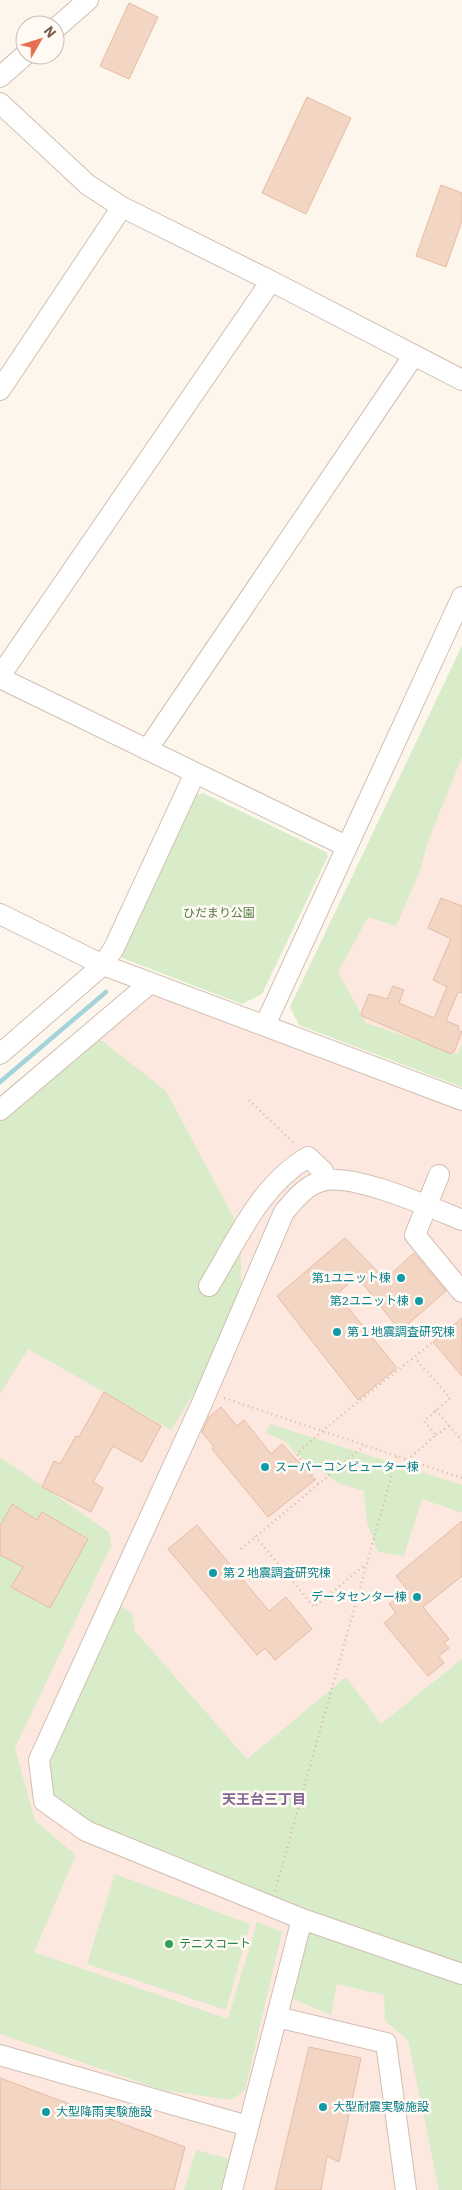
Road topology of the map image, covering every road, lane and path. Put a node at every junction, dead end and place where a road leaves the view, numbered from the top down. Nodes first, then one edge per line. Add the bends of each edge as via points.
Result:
1 (88, 0) edge
2 (65, 20) edge
3 (15, 64) edge
4 (0, 77) edge
5 (0, 103) edge
6 (122, 207) junction
7 (271, 280) junction
8 (414, 355) junction
9 (462, 380) edge
10 (0, 390) edge
11 (462, 597) edge
12 (0, 677) edge
13 (147, 750) junction
14 (196, 773) junction
15 (346, 846) junction
16 (0, 914) edge
17 (103, 965) junction
18 (150, 983) junction
19 (265, 1025) junction
20 (0, 1054) edge
21 (249, 1100) dead end
22 (462, 1100) edge
23 (0, 1110) edge
24 (319, 1164) junction
25 (439, 1175) dead end
26 (427, 1206) junction
27 (462, 1220) edge
28 (209, 1286) dead end
29 (462, 1292) edge
30 (434, 1342) dead end
31 (415, 1358) junction
32 (206, 1392) junction
33 (436, 1410) junction
34 (449, 1426) junction
35 (322, 1431) junction
36 (436, 1435) junction
37 (462, 1441) edge
38 (365, 1445) junction
39 (397, 1456) junction
40 (407, 1460) junction
41 (462, 1478) edge
42 (318, 1484) junction
43 (256, 1536) junction
44 (241, 1549) dead end
45 (367, 1563) junction
46 (271, 1906) junction
47 (302, 1918) junction
48 (462, 1974) edge
49 (277, 2017) junction
50 (0, 2055) edge
51 (248, 2126) junction
52 (232, 2190) edge
53 (406, 2190) edge

1 - 2 street
3 - 4 street
5 - 6 street via 88,185
6 - 7 street
6 - 10 street
7 - 8 street
7 - 12 street
8 - 9 street
8 - 13 street
11 - 15 street
12 - 13 street
13 - 14 street
14 - 15 street
14 - 17 street
15 - 19 street
16 - 17 street
17 - 18 street
17 - 20 street
18 - 19 street
18 - 23 street
19 - 22 street
21 - 24 path
24 - 26 street via 347,1179
24 - 28 street via 291,1167 275,1182
24 - 32 street via 284,1212
25 - 26 street
26 - 27 street
26 - 29 street via 415,1235
30 - 31 path
31 - 33 path via 450,1398
31 - 35 path
32 - 35 path
32 - 46 street via 39,1760 44,1801 86,1831
33 - 34 path
33 - 36 path via 424,1421
34 - 36 path
34 - 37 path
35 - 38 path
35 - 42 path via 297,1454
36 - 40 path
38 - 39 path
38 - 42 path
39 - 40 path
39 - 45 path
40 - 41 path
42 - 43 path
43 - 44 path
43 - 45 path via 314,1607
45 - 46 path
46 - 47 street
47 - 48 street
47 - 49 street
49 - 51 street
49 - 53 street via 386,2043
50 - 51 street
51 - 52 street

